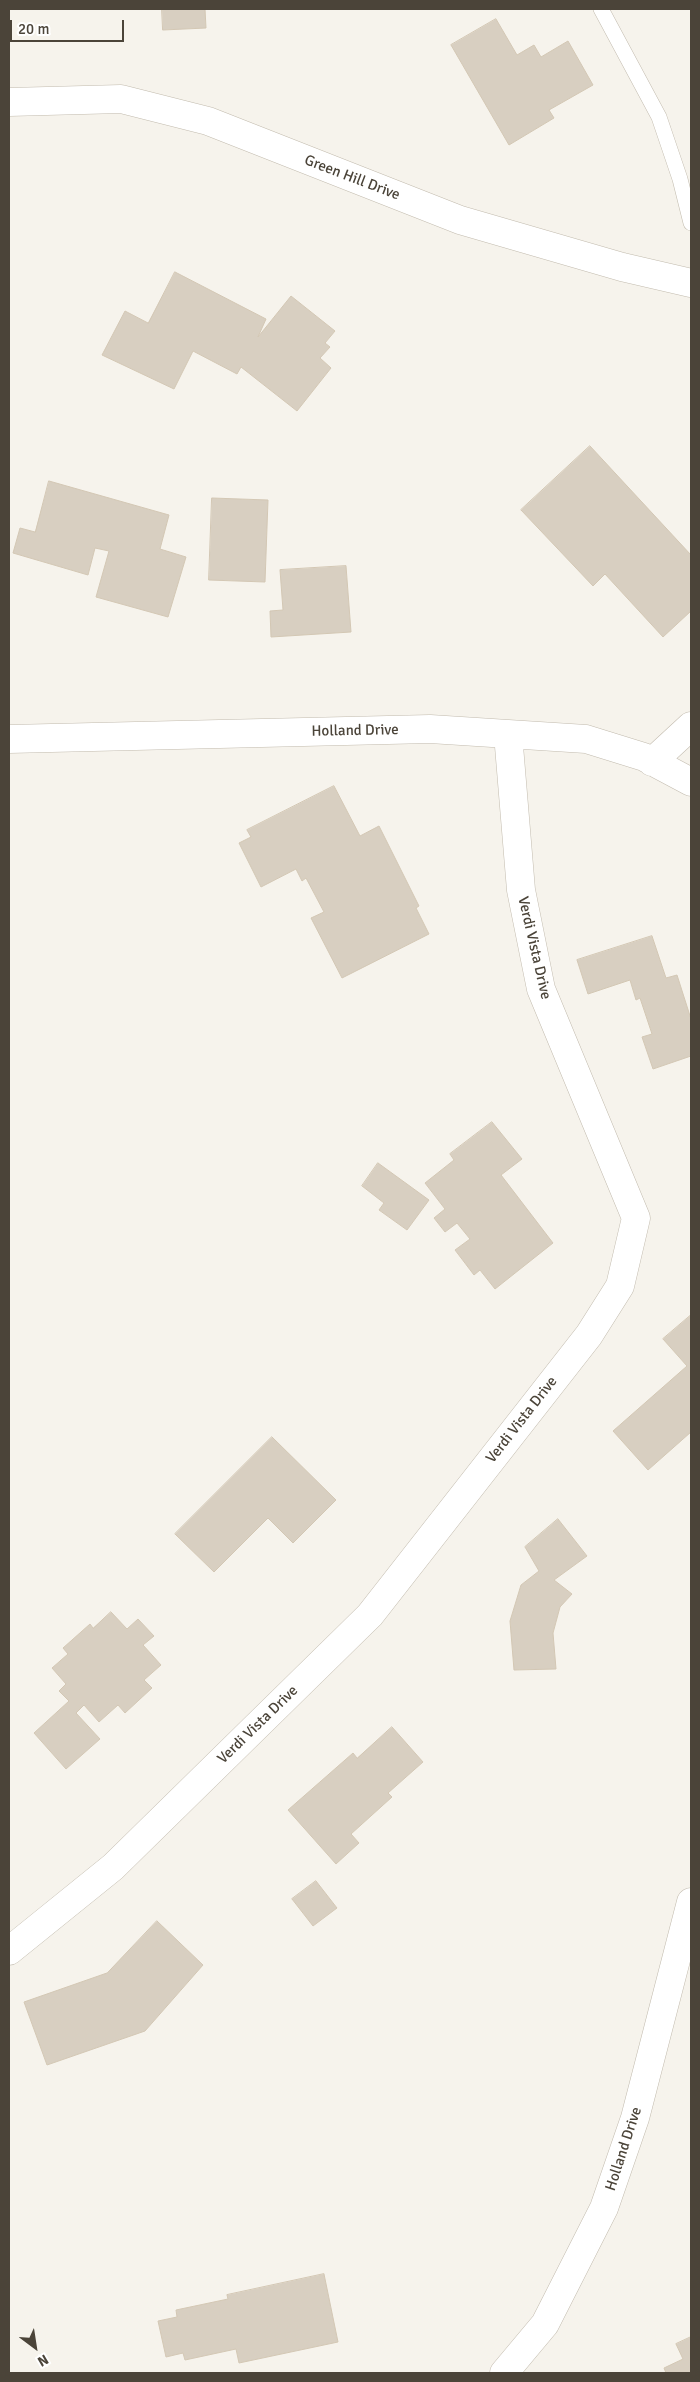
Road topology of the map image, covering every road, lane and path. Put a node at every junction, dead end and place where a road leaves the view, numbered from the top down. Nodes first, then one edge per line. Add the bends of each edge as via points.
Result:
1 (601, 9) edge
2 (9, 102) edge
3 (691, 223) edge
4 (691, 283) edge
5 (691, 726) edge
6 (508, 734) junction
7 (9, 738) edge
8 (652, 762) junction
9 (691, 782) edge
10 (691, 1902) edge
11 (9, 1950) edge
12 (504, 2373) edge

1 - 3 lane via 659,117
2 - 4 street, Green Hill Drive via 121,100 208,121 460,220 622,267
5 - 8 street
6 - 7 street, Holland Drive via 430,729
6 - 8 street, Holland Drive via 586,739
6 - 11 street, Verdi Vista Drive via 521,890 541,989 636,1218 620,1286 589,1335 370,1615 113,1867
8 - 9 street, Holland Drive
10 - 12 street, Holland Drive via 635,2118 604,2208 545,2324

